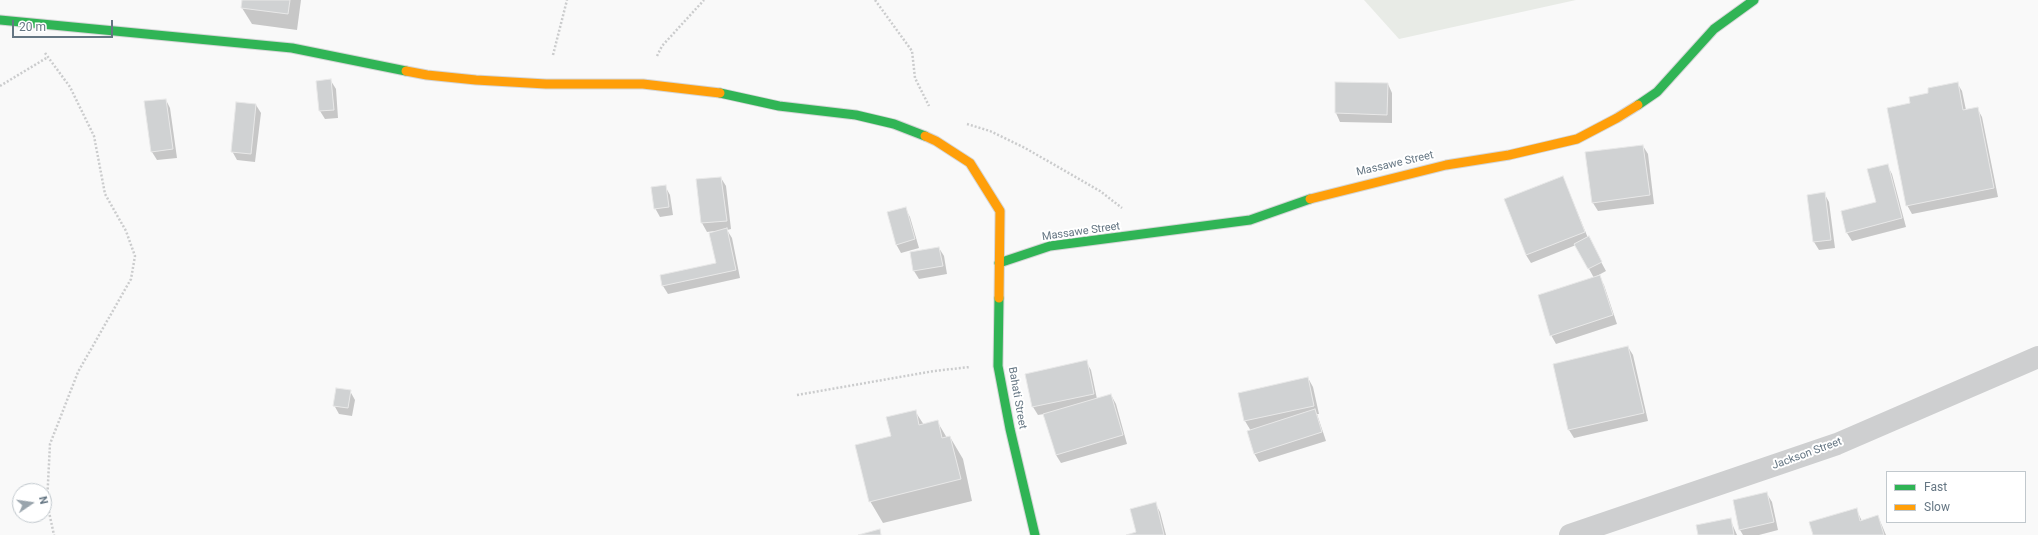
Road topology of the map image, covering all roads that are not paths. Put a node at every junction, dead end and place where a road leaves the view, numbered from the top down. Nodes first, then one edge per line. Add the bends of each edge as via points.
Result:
1 (1754, 0) edge
2 (0, 20) edge
3 (999, 263) junction
4 (2038, 357) edge
5 (1035, 535) edge
6 (1570, 535) edge

1 - 3 street, Massawe Street via 1714,29 1657,92 1617,118 1576,139 1509,156 1446,165 1365,184 1299,202 1250,220 1050,246
2 - 3 street, Bahati Street via 292,48 427,75 476,80 546,84 643,84 704,90 779,106 856,115 894,124 936,140 970,163 1000,211
3 - 5 street, Bahati Street via 998,366
4 - 6 street, Jackson Street via 1837,444

